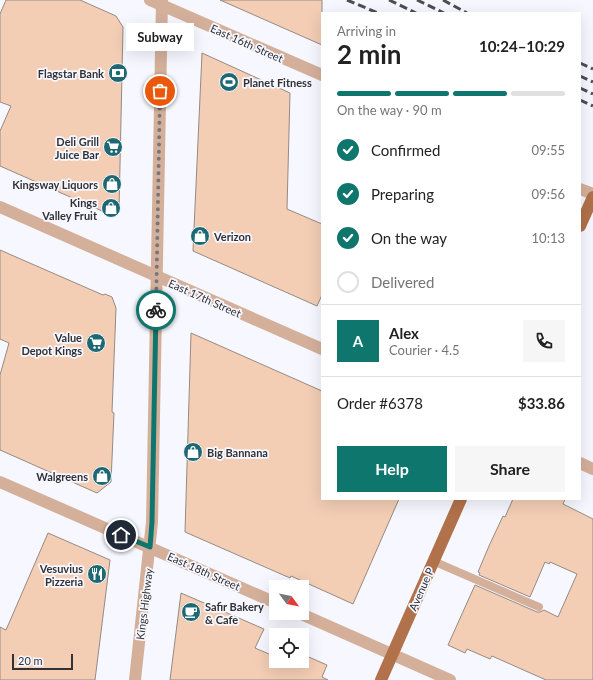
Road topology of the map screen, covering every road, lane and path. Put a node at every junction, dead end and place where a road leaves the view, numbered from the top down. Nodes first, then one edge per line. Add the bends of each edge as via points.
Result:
1 (150, 0) edge
2 (162, 2) edge
3 (321, 76) edge
4 (581, 188) edge
5 (593, 194) edge
6 (593, 197) edge
7 (0, 207) edge
8 (581, 224) edge
9 (156, 276) junction
10 (321, 349) edge
11 (581, 463) edge
12 (593, 469) edge
13 (0, 482) edge
14 (461, 500) edge
15 (150, 547) junction
16 (433, 561) junction
17 (269, 600) edge
18 (539, 607) dead end
19 (309, 617) edge
20 (392, 654) junction
21 (135, 680) edge
22 (381, 680) edge
23 (450, 680) edge

1 - 2 street, East 16th Street
2 - 3 street, East 16th Street
2 - 9 street, Kings Highway
4 - 5 street
6 - 8 main road
7 - 9 street, East 17th Street
9 - 10 street, East 17th Street
9 - 15 street, Kings Highway
11 - 12 street
13 - 15 street, East 18th Street
14 - 16 main road, Avenue P
15 - 17 street, East 18th Street
15 - 21 street, Kings Highway
16 - 18 lane
16 - 20 main road, Avenue P
19 - 20 street
20 - 22 main road, Avenue P
20 - 23 street

